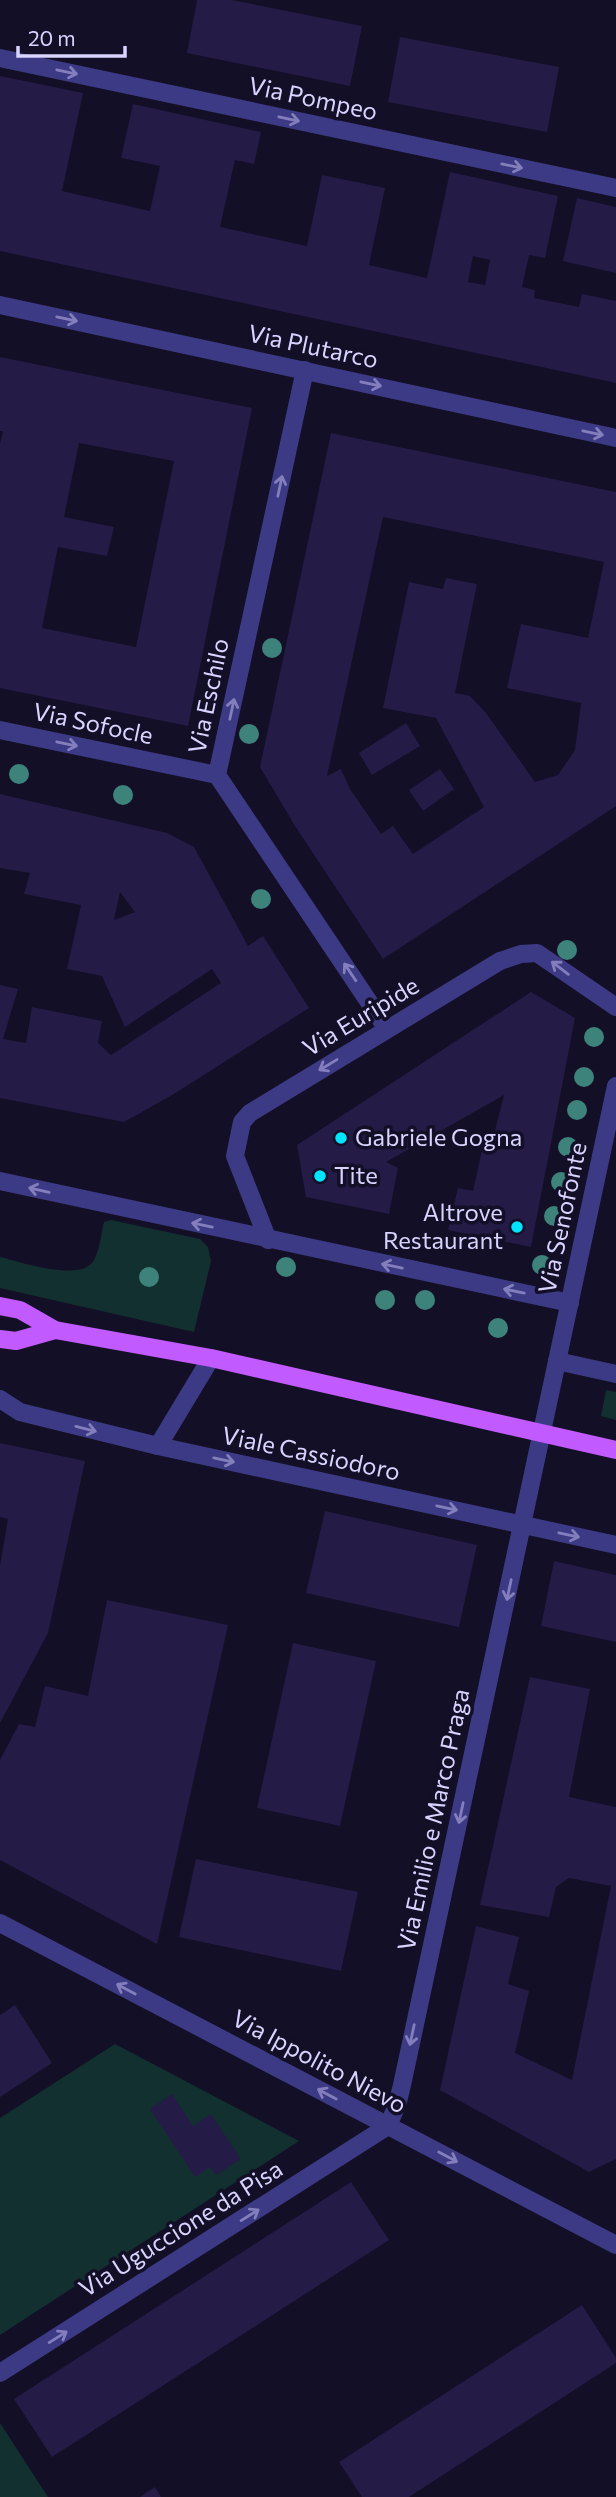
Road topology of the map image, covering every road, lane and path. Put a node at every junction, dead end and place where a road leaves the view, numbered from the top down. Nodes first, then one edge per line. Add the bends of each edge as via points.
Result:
1 (0, 58) edge
2 (616, 188) edge
3 (0, 305) edge
4 (305, 370) junction
5 (616, 438) edge
6 (0, 730) edge
7 (217, 775) junction
8 (616, 1007) edge
9 (387, 1029) junction
10 (616, 1086) edge
11 (0, 1181) edge
12 (268, 1240) junction
13 (570, 1303) junction
14 (0, 1306) edge
15 (55, 1329) junction
16 (0, 1339) edge
17 (211, 1358) junction
18 (557, 1361) junction
19 (616, 1374) edge
20 (0, 1399) edge
21 (0, 1409) edge
22 (20, 1412) junction
23 (542, 1432) junction
24 (158, 1446) junction
25 (616, 1450) edge
26 (523, 1523) junction
27 (616, 1545) edge
28 (0, 1923) edge
29 (388, 2126) junction
30 (616, 2245) edge
31 (0, 2374) edge

1 -> 2 street, Via Pompeo
3 -> 4 street, Via Plutarco
4 -> 5 street, Via Plutarco
7 -> 4 street, Via Eschilo
6 -> 7 street, Via Sofocle
9 -> 7 street, Via Eschilo
8 -> 9 street, Via Euripide via 537,953 521,954 500,961
9 -> 12 street, Via Euripide via 242,1122 235,1156
10 - 13 street, Via Senofonte
12 -> 11 street
13 -> 12 street
13 - 18 street, Via Senofonte
14 - 15 main road via 20,1310
15 - 16 main road via 16,1341
15 - 17 main road
17 - 23 main road
17 - 24 street
18 - 19 street
18 - 23 street, Via Senofonte
20 - 22 street, Viale Cassiodoro
21 - 22 street
22 -> 24 street, Viale Cassiodoro
23 - 25 main road
23 - 26 street, Via Emilio e Marco Praga
24 -> 26 street, Viale Cassiodoro
26 -> 27 street, Viale Cassiodoro
26 -> 29 street, Via Emilio e Marco Praga via 402,2085
29 -> 28 street, Via Ippolito Nievo
29 -> 30 street, Via Ippolito Nievo
31 -> 29 street, Via Uguccione da Pisa

